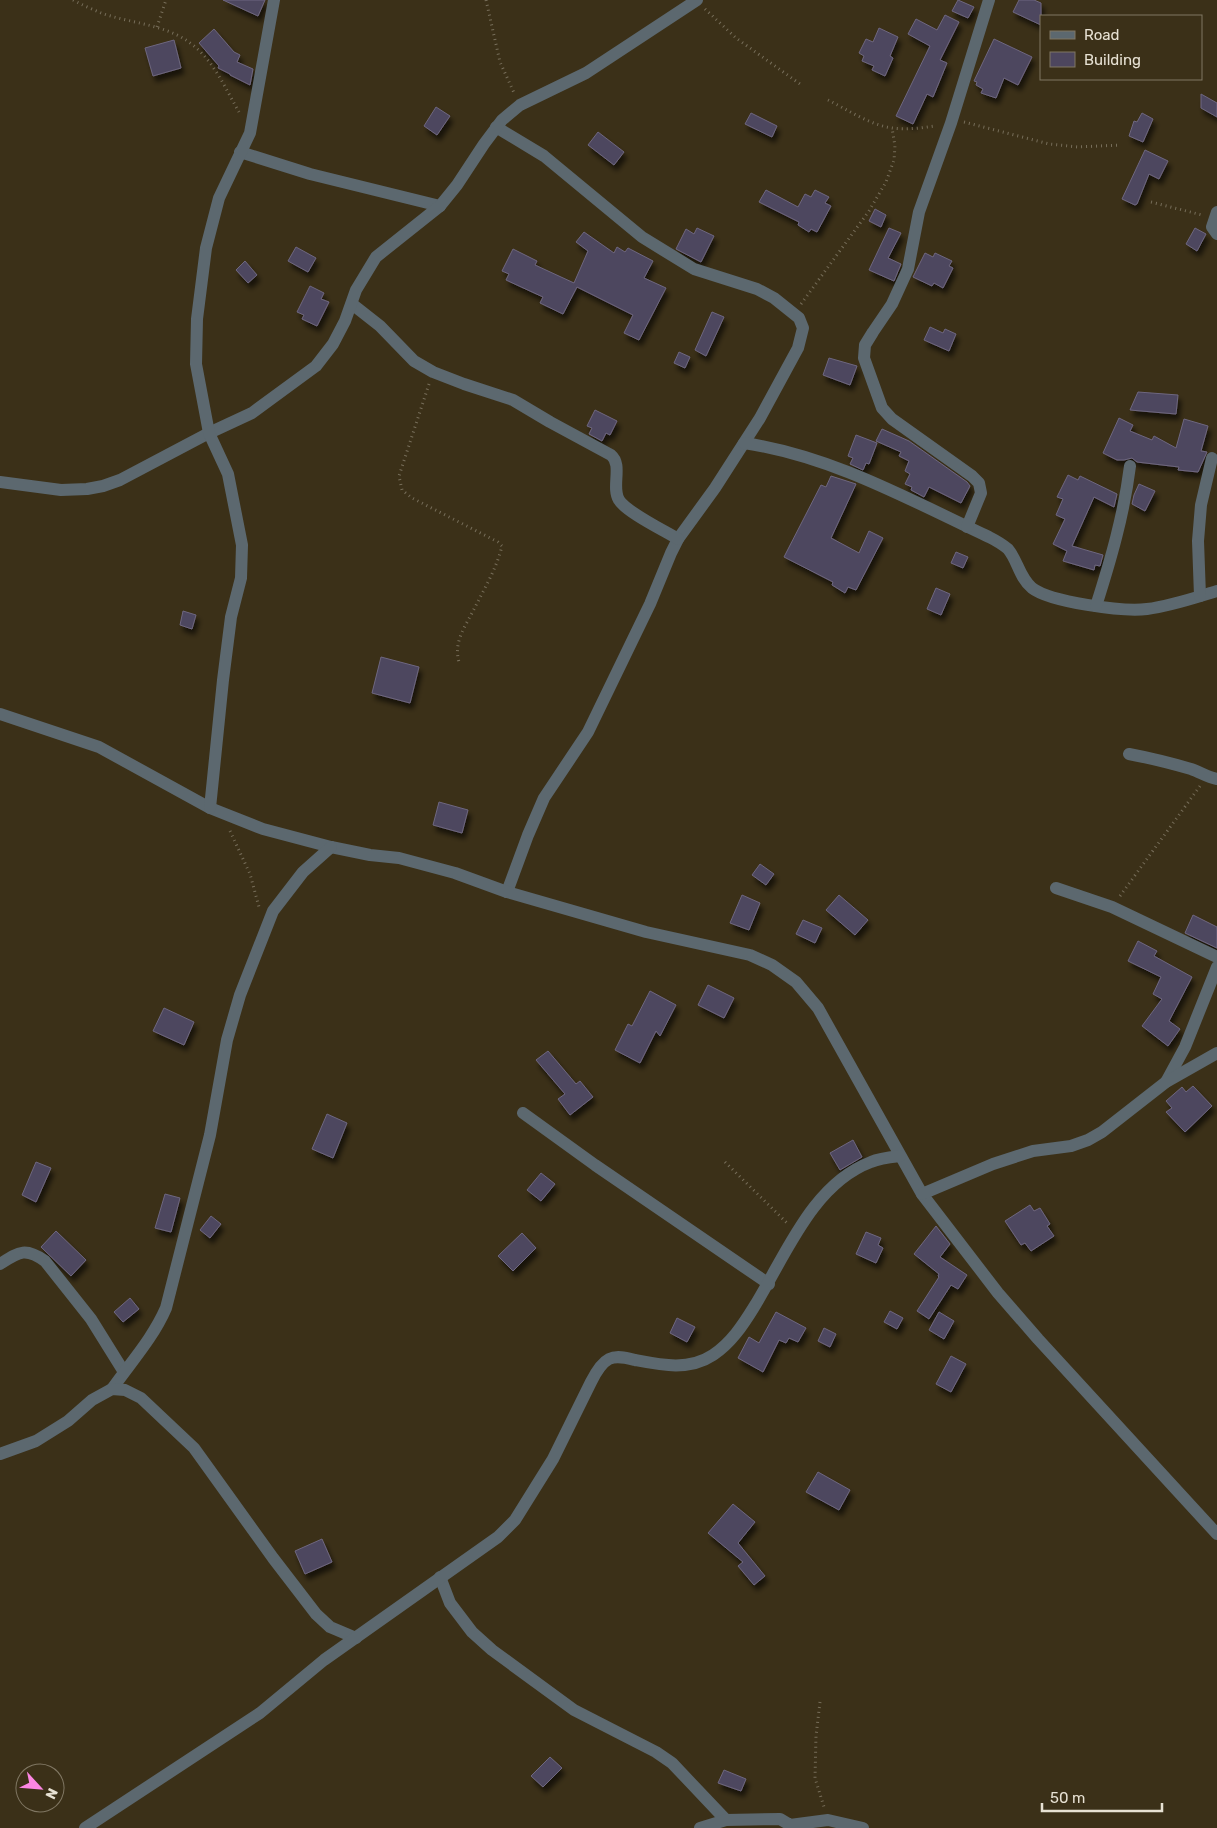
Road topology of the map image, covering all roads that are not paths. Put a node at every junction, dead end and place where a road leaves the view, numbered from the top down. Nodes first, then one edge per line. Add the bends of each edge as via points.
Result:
1 (274, 0) edge
2 (697, 0) edge
3 (989, 0) edge
4 (496, 127) junction
5 (240, 152) junction
6 (440, 206) junction
7 (1216, 215) edge
8 (1217, 234) edge
9 (352, 304) junction
10 (209, 433) junction
11 (744, 443) junction
12 (1212, 458) dead end
13 (1130, 466) dead end
14 (0, 482) edge
15 (967, 527) junction
16 (678, 539) junction
17 (1217, 591) edge
18 (1200, 596) junction
19 (1096, 606) junction
20 (0, 714) edge
21 (1129, 754) dead end
22 (1214, 778) edge
23 (210, 808) junction
24 (331, 847) junction
25 (1056, 888) dead end
26 (508, 892) junction
27 (1217, 957) edge
28 (1217, 967) edge
29 (1217, 1053) edge
30 (1166, 1082) junction
31 (523, 1113) dead end
32 (900, 1156) junction
33 (922, 1194) junction
34 (0, 1264) edge
35 (769, 1284) junction
36 (124, 1372) junction
37 (112, 1388) junction
38 (0, 1454) edge
39 (1217, 1534) edge
40 (440, 1577) junction
41 (356, 1638) junction
42 (726, 1820) junction
43 (830, 1824) edge
44 (85, 1828) edge
45 (700, 1828) edge
46 (863, 1828) edge

1 - 5 street via 250,133
2 - 4 street via 586,73 520,105
3 - 15 street via 919,212 908,269 892,304 865,345 864,358 882,408 892,420 979,483 981,493
4 - 6 street
4 - 11 street via 544,156 642,237 694,269 757,289 799,318 803,328 798,348
5 - 6 street via 310,174
5 - 10 street via 219,198 206,248 197,319 196,364
6 - 9 street via 376,257 360,282
7 - 8 street via 1212,227
9 - 10 street via 333,344 316,366 252,413
9 - 16 street via 380,326 414,361 433,372 513,400 612,454 616,461 620,502
10 - 14 street via 103,486 61,490
10 - 23 street via 228,474 242,546 240,578 231,616 223,680
11 - 15 street via 792,452 857,475
11 - 16 street
12 - 18 street via 1201,504 1198,541
13 - 19 street via 1118,534
15 - 19 street via 999,542 1008,550 1024,580 1033,589 1046,596
16 - 26 street via 588,732 544,798
17 - 18 street
18 - 19 street via 1145,609
20 - 23 street via 99,747
21 - 22 street
23 - 24 street via 263,829
24 - 26 street via 399,858
24 - 36 street via 303,872 273,910 261,938 227,1040 210,1135 166,1308 153,1333
25 - 27 street via 1112,907
26 - 32 street via 646,932 750,955 772,965 796,982 818,1008
28 - 30 street via 1185,1048
29 - 30 street
30 - 33 street via 1088,1140 1071,1146 1033,1151 993,1164
31 - 35 street
32 - 33 street
32 - 35 street via 871,1162 846,1175 812,1210
33 - 39 street via 1038,1340
34 - 36 street via 25,1251 46,1261 91,1319
35 - 40 street via 737,1335 712,1356 684,1365 667,1366 617,1357 608,1359 591,1382 553,1459 515,1520 498,1537
36 - 37 street
37 - 38 street via 36,1441
37 - 41 street via 141,1398 194,1448 316,1614 330,1627
40 - 41 street
40 - 42 street via 450,1602 472,1632 492,1650 574,1710 672,1763
41 - 44 street via 260,1713
42 - 43 street via 780,1819 790,1825
42 - 45 street
43 - 46 street

